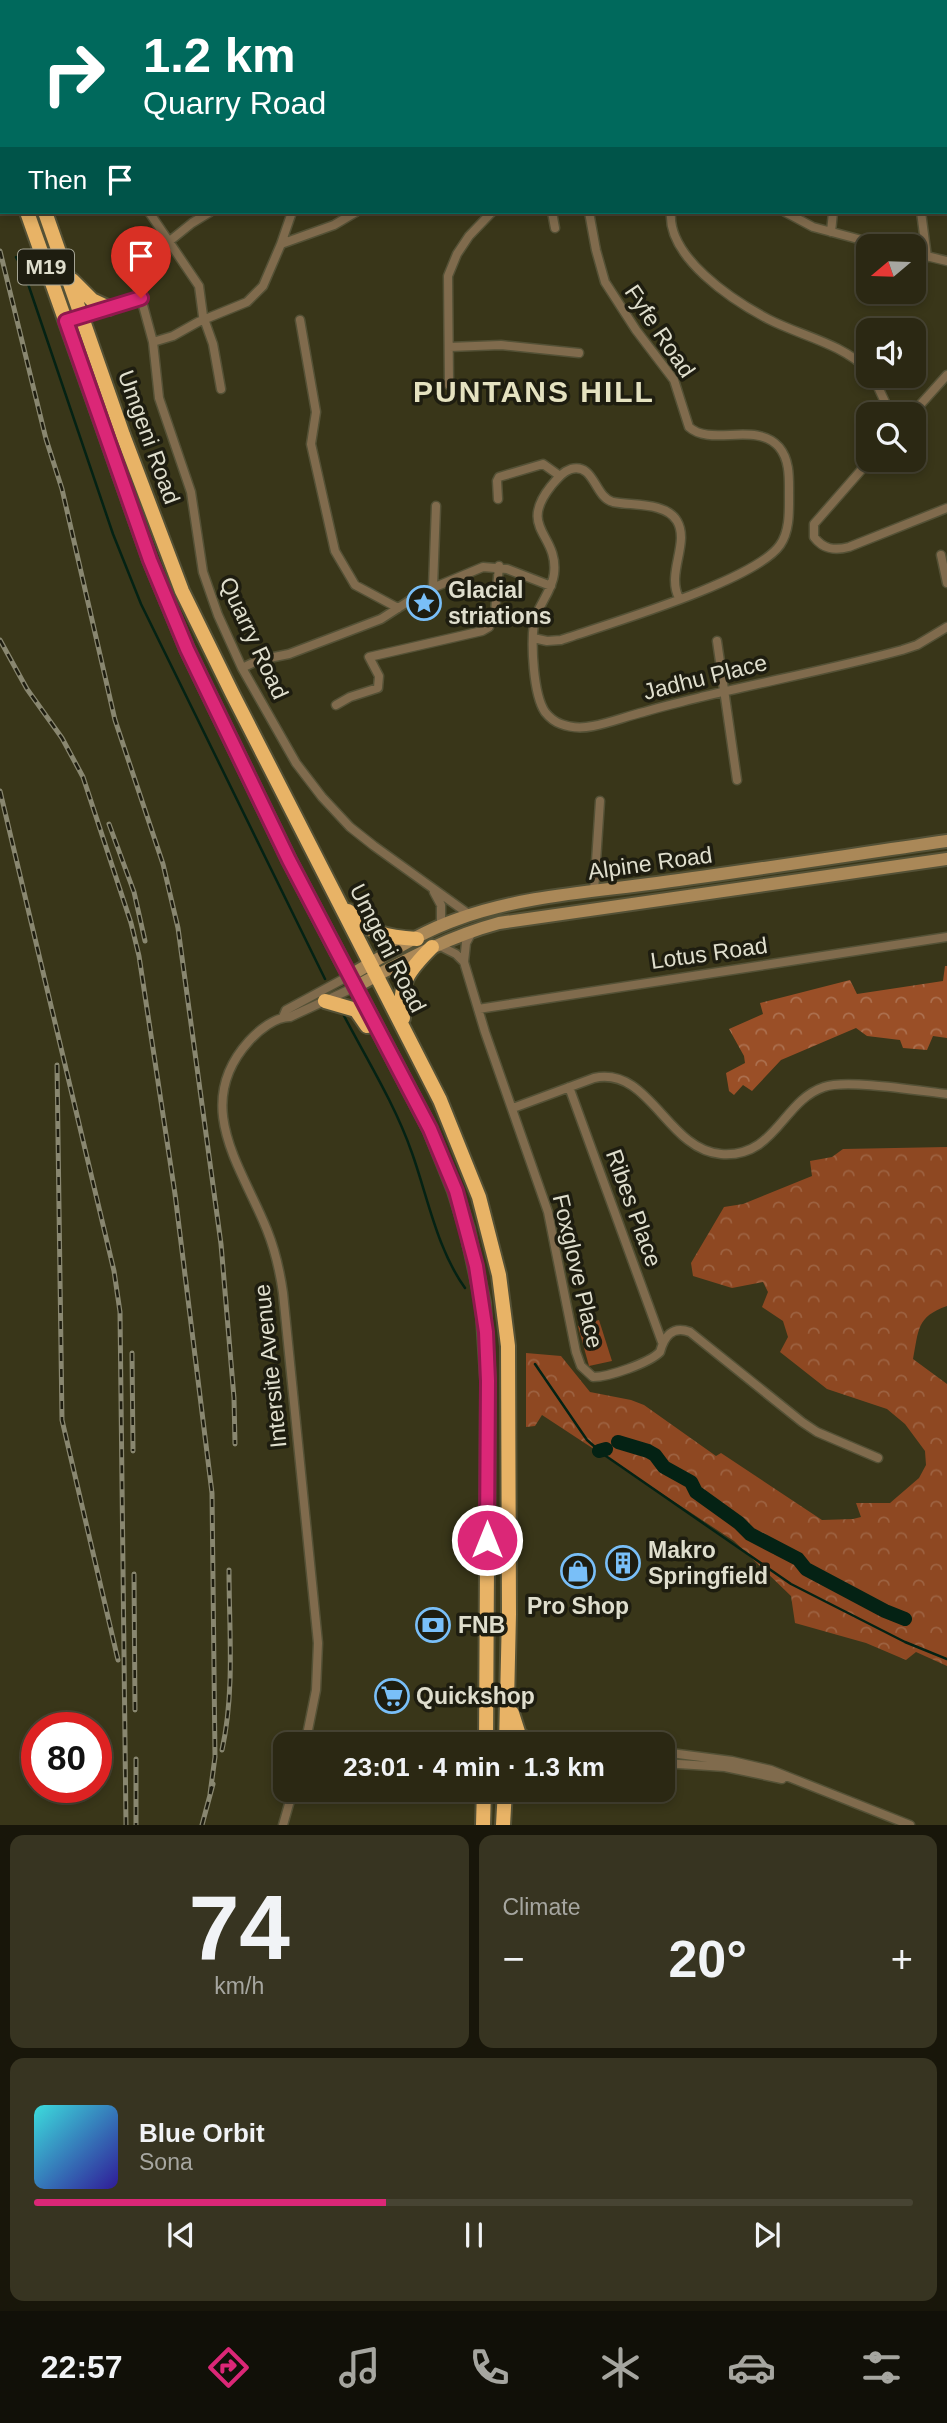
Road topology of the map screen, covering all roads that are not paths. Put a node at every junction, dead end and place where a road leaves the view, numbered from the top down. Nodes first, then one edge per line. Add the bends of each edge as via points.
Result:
1 (28, 214) edge
2 (46, 214) edge
3 (150, 214) edge
4 (207, 214) edge
5 (291, 214) edge
6 (353, 214) edge
7 (490, 214) edge
8 (552, 214) edge
9 (589, 214) edge
10 (671, 214) edge
11 (788, 214) edge
12 (833, 214) edge
13 (920, 214) edge
14 (555, 228) dead end
15 (831, 232) junction
16 (856, 239) edge
17 (169, 242) junction
18 (281, 244) junction
19 (927, 257) joint
20 (947, 261) edge
21 (69, 276) junction
22 (141, 298) junction
23 (109, 307) junction
24 (82, 316) junction
25 (205, 319) junction
26 (300, 320) dead end
27 (66, 321) junction
28 (153, 342) junction
29 (449, 347) junction
30 (579, 353) dead end
31 (856, 361) edge
32 (947, 375) edge
33 (449, 385) dead end
34 (944, 385) edge
35 (221, 389) dead end
36 (925, 402) edge
37 (859, 472) edge
38 (560, 476) junction
39 (498, 499) dead end
40 (436, 506) dead end
41 (947, 508) edge
42 (941, 555) dead end
43 (499, 566) junction
44 (947, 583) edge
45 (551, 586) junction
46 (433, 587) junction
47 (679, 598) junction
48 (398, 608) junction
49 (947, 627) edge
50 (533, 638) junction
51 (717, 641) dead end
52 (242, 668) junction
53 (725, 691) junction
54 (336, 705) dead end
55 (737, 780) dead end
56 (600, 802) dead end
57 (947, 841) edge
58 (947, 859) edge
59 (793, 865) junction
60 (819, 877) junction
61 (429, 887) junction
62 (594, 892) junction
63 (339, 903) junction
64 (470, 915) junction
65 (441, 926) junction
66 (473, 930) junction
67 (947, 937) edge
68 (417, 939) junction
69 (435, 946) junction
70 (464, 962) junction
71 (374, 970) junction
72 (352, 982) junction
73 (325, 1001) junction
74 (478, 1009) junction
75 (283, 1017) junction
76 (404, 1028) junction
77 (569, 1087) junction
78 (947, 1094) edge
79 (513, 1108) junction
80 (430, 1129) junction
81 (662, 1342) junction
82 (878, 1458) dead end
83 (507, 1695) junction
84 (308, 1732) edge
85 (486, 1732) edge
86 (506, 1732) edge
87 (518, 1732) edge
88 (675, 1754) edge
89 (675, 1764) edge
90 (808, 1784) junction
91 (290, 1802) edge
92 (477, 1802) edge
93 (484, 1802) edge
94 (504, 1802) edge
95 (509, 1802) edge
96 (483, 1821) edge
97 (503, 1823) edge
98 (283, 1825) edge
99 (910, 1825) edge

1 - 27 highway, Umgeni Road / M19
2 - 21 highway, Umgeni Road / M19
3 - 17 street
4 - 17 street
5 - 18 street
6 - 18 street
7 - 29 street via 469,236 449,270
8 - 14 street
9 - 47 street, Fyfe Road via 605,282 674,380 692,430 702,435 753,436 778,445 787,464 788,524 783,540 768,558
10 - 31 street via 672,231 681,248 717,285 768,319
11 - 15 street
12 - 15 street
13 - 19 street
15 - 16 street
17 - 22 street, Quarry Road via 135,269
17 - 25 street via 197,283
18 - 25 street via 255,295
19 - 20 street
21 - 23 highway via 92,300
21 - 24 highway, Umgeni Road / M19
22 - 23 street
22 - 28 street, Quarry Road
23 - 24 street
24 - 27 street
24 - 63 highway, Umgeni Road / M19 via 182,591
25 - 28 street
25 - 35 street
26 - 48 street via 316,412 311,444 335,551 355,585
27 - 72 highway, Umgeni Road / M19 via 150,560 187,649
28 - 52 street, Quarry Road via 159,398 188,480 203,572
29 - 30 street via 501,345
29 - 33 street
32 - 34 street
34 - 36 street
37 - 41 street via 817,519 814,537 822,545 842,549
38 - 39 street via 543,464 499,477
38 - 45 street via 537,513 554,564
38 - 47 street via 582,469 607,500 673,515 681,533 674,585
40 - 46 street
42 - 44 street
43 - 45 street
43 - 46 street via 474,570
43 - 54 street via 489,627 369,657 379,676 378,688
45 - 50 street via 534,622
46 - 48 street
47 - 50 street via 561,640
48 - 52 street via 369,624
49 - 53 street, Jadhu Place via 902,650
50 - 53 street, Jadhu Place via 544,710 570,727 599,725
51 - 53 street
52 - 61 street, Quarry Road via 296,762 322,797 366,840
53 - 55 street
56 - 62 street
57 - 59 main road, Alpine Road
58 - 60 main road, Alpine Road
59 - 60 main road via 796,873
59 - 62 main road, Alpine Road
60 - 66 main road, Alpine Road
61 - 64 street, Quarry Road
61 - 65 street via 440,899
62 - 64 main road, Alpine Road
63 - 68 highway via 377,934
63 - 71 highway, Umgeni Road / M19
64 - 65 main road, Alpine Road
65 - 68 main road, Alpine Road
66 - 69 main road, Alpine Road
66 - 70 street
67 - 74 street, Lotus Road
68 - 71 main road, Alpine Road
69 - 70 street
69 - 71 main road, Alpine Road
69 - 76 highway via 405,979 400,1002
70 - 74 street, Foxglove Place
71 - 72 main road
71 - 76 highway, Umgeni Road / M19
72 - 73 street, Intersite Avenue
72 - 75 street, Intersite Avenue via 286,1010
72 - 80 highway, Umgeni Road / M19
73 - 75 street, Intersite Avenue
73 - 80 highway via 350,1007 361,1016
74 - 79 street, Foxglove Place
75 - 84 street, Intersite Avenue via 239,1052 229,1072 222,1109 226,1138 268,1231 282,1284 318,1643
76 - 83 highway, Umgeni Road / M19 via 462,1150 499,1275 508,1346
77 - 78 street via 599,1077 620,1078 634,1086 685,1139 720,1154 757,1146 804,1099 828,1085
77 - 79 street
77 - 81 street, Ribes Place
79 - 81 street, Foxglove Place via 552,1224 581,1366 593,1377 606,1376 653,1358
80 - 85 highway, Umgeni Road / M19 via 467,1228 486,1332
81 - 82 street, Foxglove Place via 676,1330 690,1332 802,1422
83 - 86 highway, Umgeni Road / M19
83 - 87 highway
88 - 90 street via 732,1761
89 - 90 street via 725,1767
90 - 99 street
91 - 98 street
92 - 96 highway
93 - 96 highway
94 - 97 highway
95 - 97 highway

